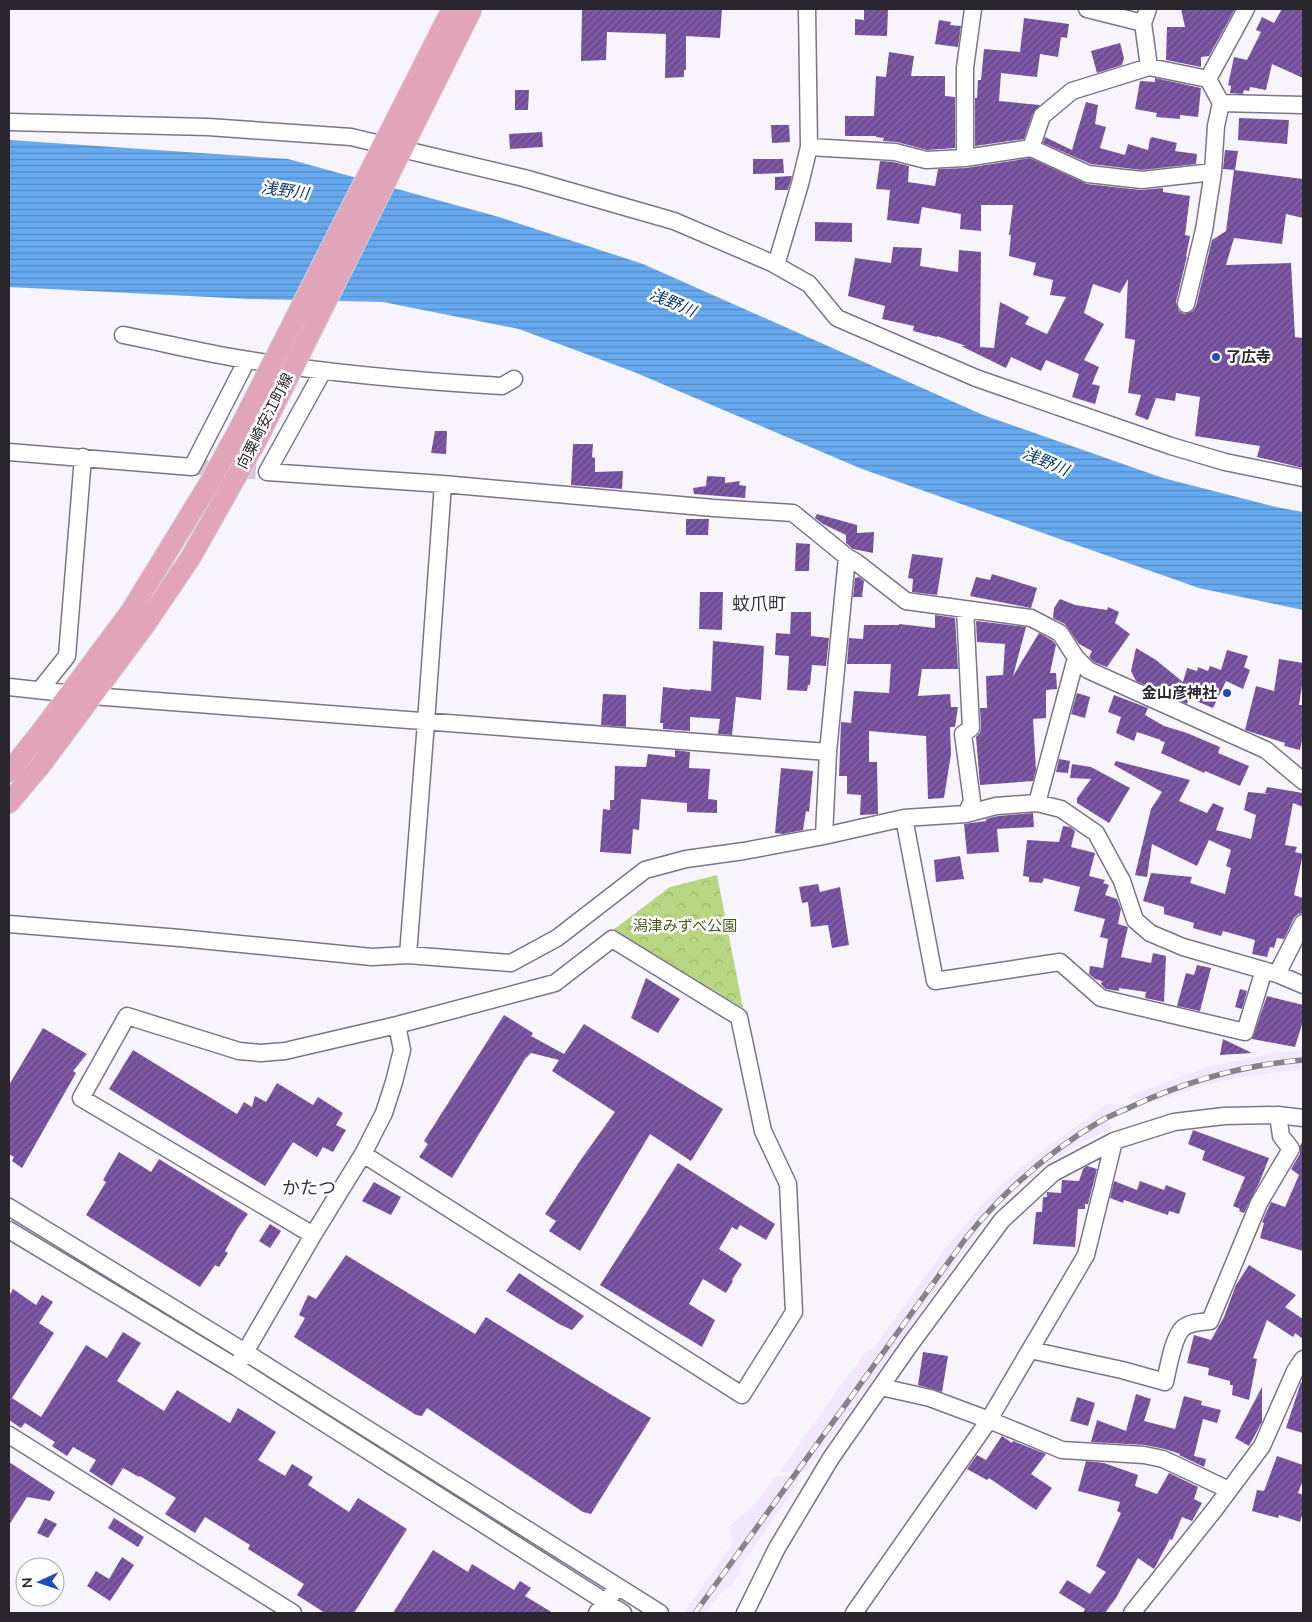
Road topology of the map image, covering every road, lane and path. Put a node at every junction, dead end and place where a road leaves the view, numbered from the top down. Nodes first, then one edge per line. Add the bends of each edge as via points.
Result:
1 (452, 9) edge
2 (472, 9) edge
3 (807, 9) edge
4 (973, 9) edge
5 (1087, 9) edge
6 (1246, 9) edge
7 (1146, 16) edge
8 (1149, 66) junction
9 (1208, 79) junction
10 (1221, 103) junction
11 (1303, 105) edge
12 (9, 122) edge
13 (809, 148) junction
14 (1030, 148) junction
15 (965, 158) junction
16 (1212, 172) junction
17 (776, 266) junction
18 (1186, 304) dead end
19 (123, 335) dead end
20 (247, 360) junction
21 (323, 371) junction
22 (514, 380) dead end
23 (9, 452) edge
24 (83, 458) junction
25 (1303, 478) edge
26 (443, 484) junction
27 (847, 557) junction
28 (965, 610) junction
29 (1076, 658) junction
30 (9, 687) edge
31 (40, 690) junction
32 (68, 694) junction
33 (92, 696) junction
34 (426, 722) junction
35 (828, 752) junction
36 (9, 772) edge
37 (1303, 781) edge
38 (9, 803) edge
39 (1037, 803) junction
40 (966, 814) junction
41 (904, 818) junction
42 (824, 836) junction
43 (1303, 923) edge
44 (9, 924) edge
45 (408, 956) junction
46 (1270, 972) junction
47 (1303, 985) edge
48 (397, 1025) junction
49 (1278, 1115) junction
50 (1303, 1118) edge
51 (1114, 1141) junction
52 (363, 1154) junction
53 (9, 1207) edge
54 (9, 1230) edge
55 (313, 1235) junction
56 (1030, 1350) junction
57 (245, 1352) junction
58 (236, 1367) junction
59 (1301, 1368) edge
60 (880, 1386) junction
61 (989, 1420) junction
62 (9, 1435) edge
63 (1230, 1490) junction
64 (617, 1587) junction
65 (602, 1608) edge
66 (293, 1613) edge
67 (623, 1613) edge
68 (660, 1613) edge
69 (745, 1613) edge
70 (854, 1613) edge
71 (1132, 1613) edge

1 - 32 main road, 向粟崎安江町線, bridge via 210,482 131,611
2 - 33 main road, 向粟崎安江町線, bridge via 258,438 191,557
3 - 13 street
4 - 15 street via 965,68
5 - 7 street
6 - 9 street
7 - 8 street
8 - 9 street
8 - 14 street via 1072,91 1042,116
9 - 10 street
10 - 11 street
10 - 16 street
12 - 17 street via 208,127 351,137 524,178 674,221
13 - 15 street via 895,152 926,160
13 - 17 street
14 - 15 street
14 - 16 street via 1088,174 1142,180
16 - 18 street via 1204,230
17 - 25 street via 809,284 837,318 976,378 1171,446 1225,462
19 - 20 street
20 - 21 street
20 - 24 street via 192,466
21 - 22 street via 502,386
21 - 26 street via 267,472
23 - 24 street
24 - 31 street via 67,656
26 - 27 street via 794,513
26 - 34 street
27 - 28 street via 906,602
27 - 35 street
28 - 29 street via 1031,618 1060,633
28 - 40 street via 971,728 963,734 972,801
29 - 37 street via 1088,670 1266,750
29 - 39 street
30 - 31 street
31 - 32 street
32 - 33 street
32 - 36 main road, 向粟崎安江町線
33 - 34 street
33 - 38 main road, 向粟崎安江町線
34 - 35 street
34 - 45 street
35 - 42 street
39 - 40 street via 996,806
39 - 46 street via 1061,810 1096,833 1122,881 1134,920 1150,933 1183,947
40 - 41 street
41 - 42 street
41 - 46 street via 935,981 1060,962 1101,998 1245,1032
42 - 45 street via 686,859 645,870 557,938 511,963
43 - 46 street
44 - 45 street via 372,957
46 - 47 street
48 - 52 street via 402,1050 394,1082 384,1113
48 - 52 street via 555,982 612,939 739,1018 763,1131 788,1184 794,1312 742,1395
48 - 55 street via 285,1051 261,1052 239,1051 127,1016 82,1098
49 - 50 street
49 - 51 street via 1224,1116 1174,1122
49 - 56 street via 1281,1136 1291,1149 1260,1203 1210,1321 1183,1328 1164,1382
51 - 56 street via 1086,1255
51 - 60 street via 1053,1172 1002,1220
52 - 55 street
53 - 57 street
54 - 58 street
55 - 57 street
56 - 61 street
57 - 58 street
57 - 64 street
58 - 65 street
59 - 63 street via 1262,1446
60 - 61 street via 930,1398
60 - 69 street via 830,1458 782,1540
61 - 63 street via 1062,1450 1144,1455 1162,1460
61 - 70 street
62 - 66 street
63 - 71 street
64 - 65 street
64 - 68 street
65 - 67 street

